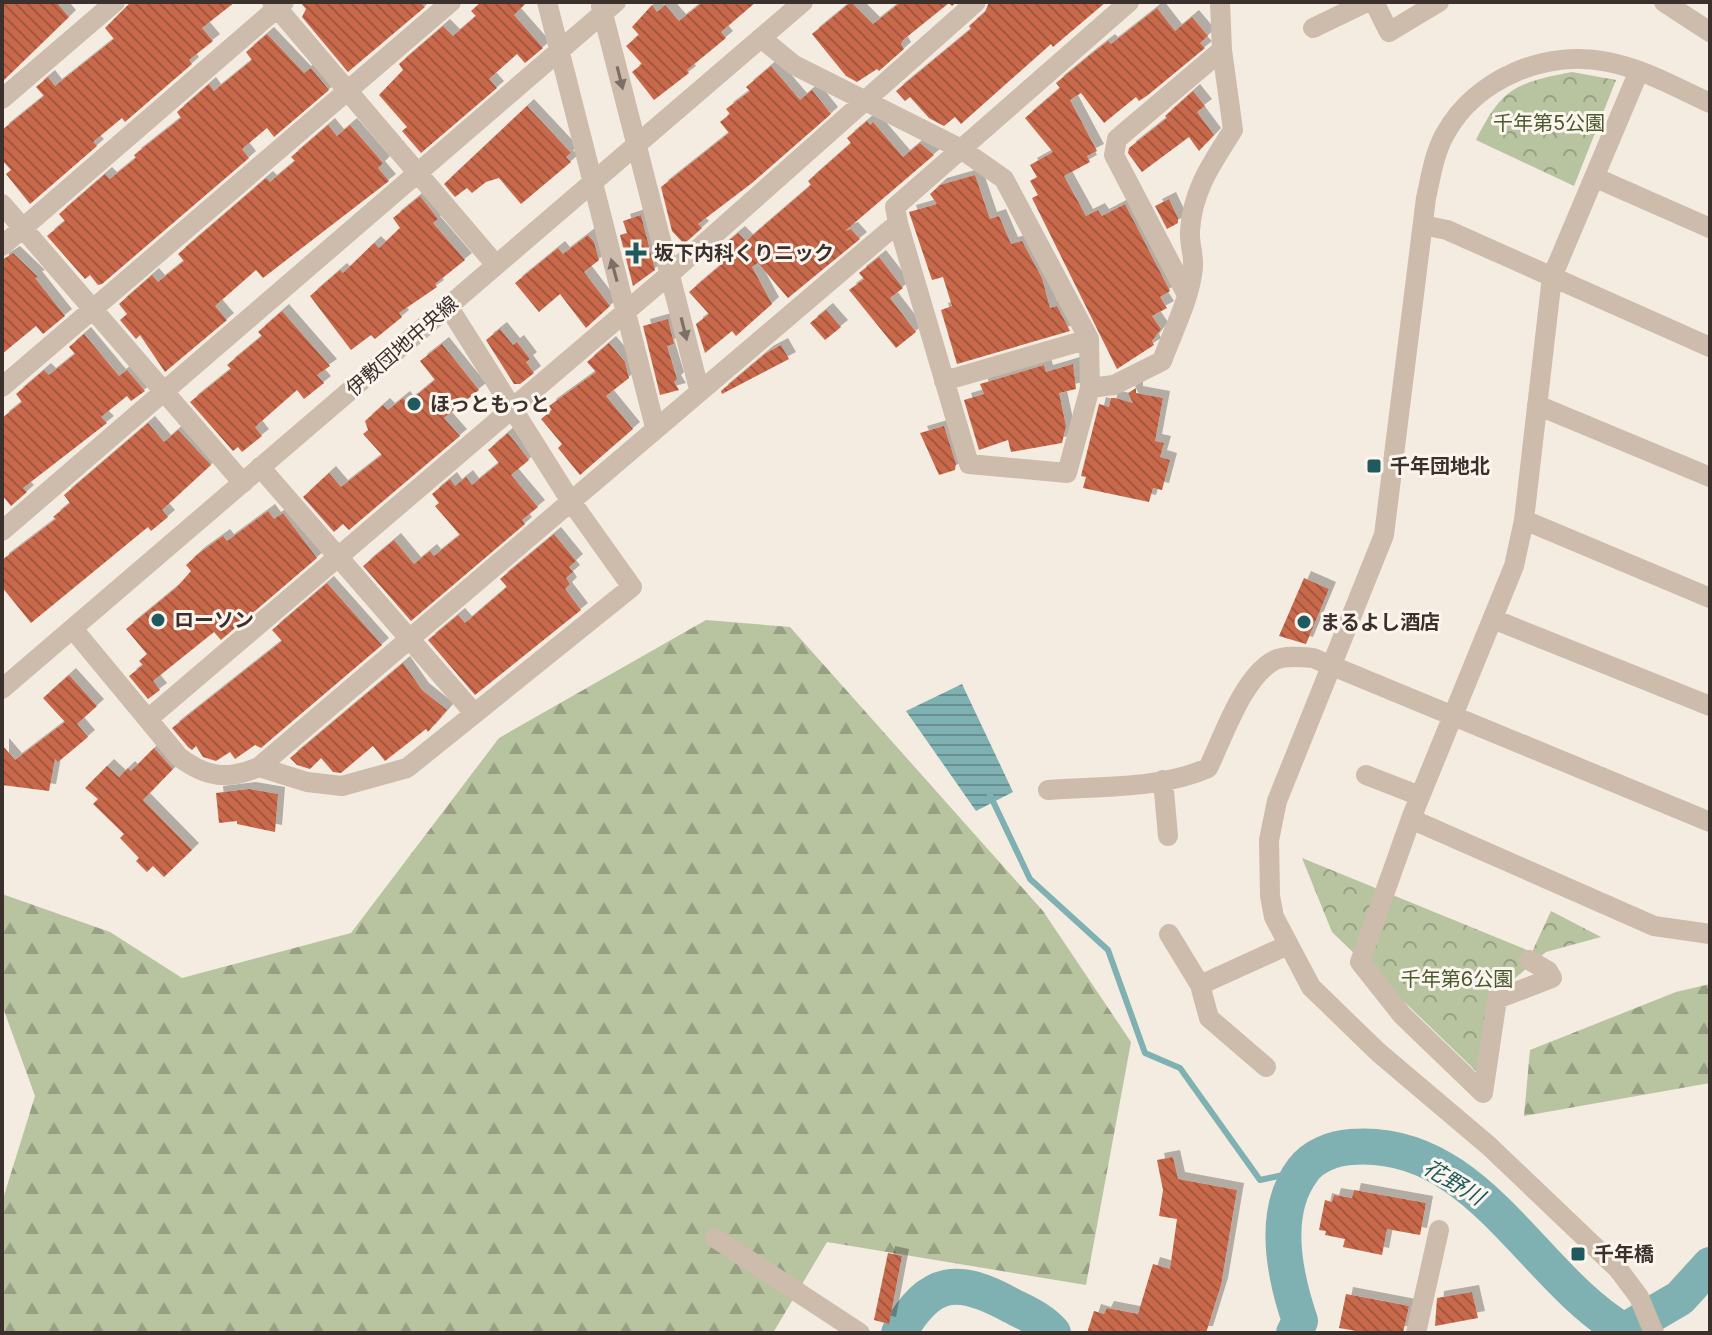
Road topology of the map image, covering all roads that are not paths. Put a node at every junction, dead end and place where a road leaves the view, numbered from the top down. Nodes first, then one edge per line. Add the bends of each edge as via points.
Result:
1 (115, 2) edge
2 (451, 2) edge
3 (547, 2) edge
4 (803, 2) edge
5 (976, 2) edge
6 (1129, 2) edge
7 (1220, 2) edge
8 (1367, 2) edge
9 (1374, 2) edge
10 (1439, 2) edge
11 (1664, 2) edge
12 (277, 4) edge
13 (607, 6) edge
14 (1313, 28) dead end
15 (1710, 32) edge
16 (761, 38) junction
17 (1222, 50) junction
18 (560, 52) junction
19 (1639, 71) junction
20 (347, 92) junction
21 (2, 99) edge
22 (863, 102) junction
23 (1710, 103) edge
24 (637, 144) junction
25 (961, 149) junction
26 (418, 174) junction
27 (1594, 177) junction
28 (591, 183) junction
29 (2, 204) edge
30 (898, 223) junction
31 (1423, 225) junction
32 (1710, 228) edge
33 (23, 229) junction
34 (2, 246) edge
35 (496, 265) junction
36 (671, 273) junction
37 (1552, 277) junction
38 (1187, 295) junction
39 (448, 306) junction
40 (93, 310) junction
41 (625, 312) junction
42 (1089, 339) junction
43 (1710, 347) edge
44 (944, 381) junction
45 (2, 387) edge
46 (1090, 388) junction
47 (699, 389) junction
48 (164, 392) junction
49 (1537, 405) junction
50 (513, 409) junction
51 (655, 427) junction
52 (260, 467) junction
53 (1710, 477) edge
54 (243, 483) junction
55 (570, 500) junction
56 (1524, 520) junction
57 (2, 531) edge
58 (339, 559) junction
59 (1710, 598) edge
60 (1493, 619) junction
61 (73, 629) junction
62 (409, 639) junction
63 (1331, 666) junction
64 (2, 689) edge
65 (1710, 706) edge
66 (474, 713) junction
67 (1453, 717) junction
68 (148, 719) junction
69 (259, 767) junction
70 (1366, 775) dead end
71 (1163, 780) junction
72 (1048, 790) dead end
73 (1420, 796) junction
74 (1412, 816) junction
75 (1710, 822) edge
76 (1168, 836) dead end
77 (1169, 934) dead end
78 (1710, 934) edge
79 (1288, 945) junction
80 (1529, 960) dead end
81 (1200, 985) junction
82 (1266, 1067) dead end
83 (1439, 1230) dead end
84 (715, 1238) dead end
85 (860, 1333) edge
86 (1416, 1333) edge
87 (1654, 1333) edge

1 - 21 street
2 - 20 street
3 - 18 street
4 - 16 street, 伊敷団地中央線
5 - 22 street
6 - 25 street
7 - 17 street
8 - 14 street
9 - 10 street via 1389,32
11 - 15 street
12 - 20 street
12 - 33 street
13 - 18 street
13 -> 24 street
16 - 22 street via 794,65
16 - 24 street, 伊敷団地中央線
17 - 38 street via 1233,130 1194,202
17 - 38 street via 1117,139 1114,155
18 - 26 street
18 - 28 street
19 - 23 street
19 - 27 street
19 - 31 street via 1607,61 1544,63 1508,75 1481,93 1445,135 1433,163
20 - 26 street
20 - 40 street
22 - 25 street
22 - 36 street
24 - 28 street, 伊敷団地中央線
24 - 36 street
25 - 30 street via 895,207
25 - 42 street via 1004,179
26 - 35 street
26 - 48 street
27 - 32 street
27 - 37 street
28 - 35 street, 伊敷団地中央線
41 -> 28 street
29 - 33 street
30 - 44 street
30 - 47 street
31 - 37 street via 1447,230
31 - 63 street via 1384,535
33 - 34 street
33 - 40 street
35 - 39 street, 伊敷団地中央線
36 - 41 street
36 -> 47 street
37 - 43 street
37 - 49 street
38 - 46 street via 1162,361 1114,385
39 - 50 street
39 - 52 street, 伊敷団地中央線
40 - 45 street
40 - 48 street
41 - 50 street
41 - 51 street
42 - 44 street
42 - 46 street
44 - 46 street via 969,464 1067,473
47 - 51 street
48 - 54 street
48 - 57 street
49 - 53 street
49 - 56 street
50 - 55 street
50 - 58 street
51 - 55 street
52 - 54 street, 伊敷団地中央線
52 - 58 street
54 - 61 street, 伊敷団地中央線
55 - 62 street
55 - 66 street via 632,587
56 - 59 street
56 - 60 street via 1514,566
58 - 62 street
58 - 68 street
60 - 65 street
60 - 67 street
61 - 64 street, 伊敷団地中央線
61 - 68 street
62 - 66 street
62 - 69 street
63 - 67 street
63 - 71 street via 1313,658 1275,659 1242,697 1208,768
63 - 79 street via 1277,801 1269,840 1270,896
66 - 69 street via 407,768 342,786
67 - 73 street
67 - 75 street
68 - 69 street via 198,771 239,776
70 - 73 street
71 - 72 street
71 - 76 street
73 - 74 street
74 - 78 street via 1654,926
74 - 80 street via 1360,962 1402,1015 1483,1093 1497,999 1552,978
77 - 81 street
79 - 81 street
79 - 87 street via 1311,987 1618,1269 1639,1297
81 - 82 street via 1209,1018
83 - 86 street
84 - 85 street

